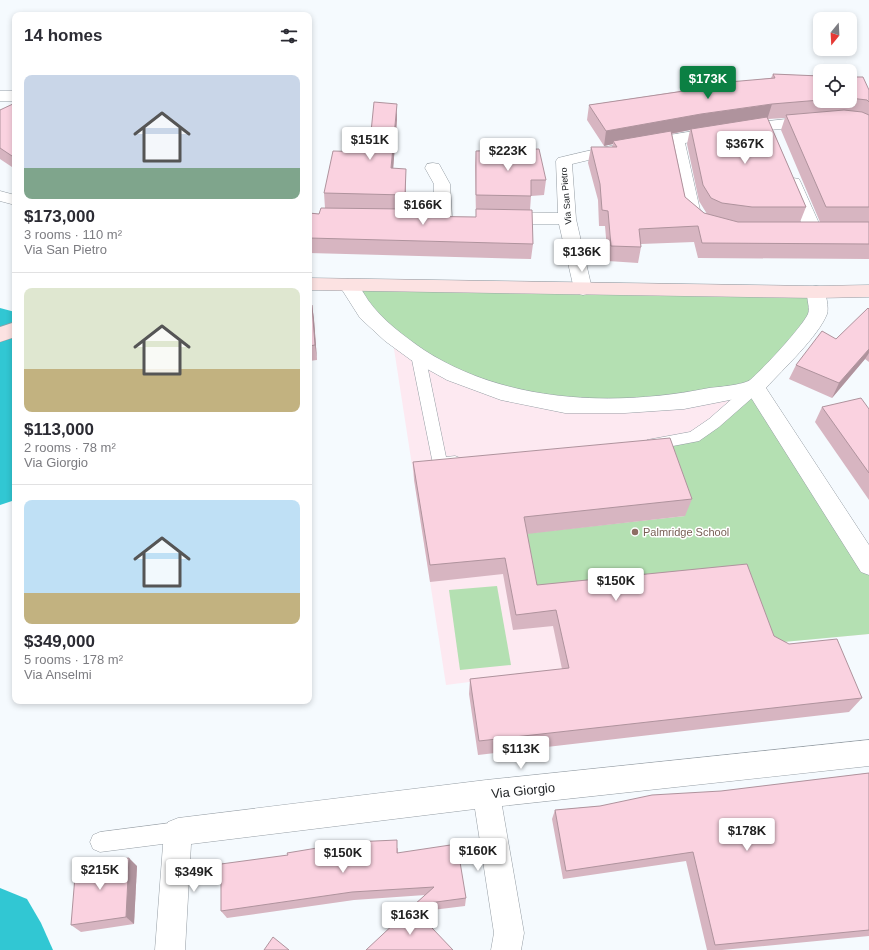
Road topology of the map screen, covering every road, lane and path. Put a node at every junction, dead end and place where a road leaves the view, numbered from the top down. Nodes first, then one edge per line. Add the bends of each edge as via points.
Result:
1 (0, 96) edge
2 (12, 96) edge
3 (864, 124) edge
4 (676, 140) junction
5 (787, 167) edge
6 (433, 168) dead end
7 (0, 196) edge
8 (12, 199) edge
9 (443, 217) edge
10 (482, 218) edge
11 (567, 219) junction
12 (720, 226) edge
13 (812, 230) edge
14 (312, 284) edge
15 (348, 284) junction
16 (583, 289) junction
17 (869, 291) edge
18 (816, 292) junction
19 (12, 330) edge
20 (0, 335) edge
21 (418, 355) junction
22 (755, 387) junction
23 (636, 446) edge
24 (472, 461) edge
25 (869, 565) edge
26 (869, 753) edge
27 (486, 794) junction
28 (178, 832) junction
29 (100, 842) dead end
30 (170, 950) edge
31 (506, 950) edge

1 - 2 street
3 - 4 street, Via San Pietro via 838,119 772,132
4 - 11 street, Via San Pietro via 618,148 564,161
4 - 12 street via 692,212 706,223
5 - 13 street
6 - 9 street via 442,184
7 - 8 street
10 - 11 street
11 - 16 street, Via San Pietro
14 - 15 street
15 - 16 street
15 - 21 street via 367,313
16 - 18 street
17 - 18 street
18 - 22 street via 818,313 801,338
19 - 20 street
21 - 22 street via 454,375 494,389 565,405 625,405 684,401
21 - 24 lane via 440,464
22 - 23 lane via 694,437
22 - 25 street
26 - 27 street, Via Giorgio
27 - 28 street, Via Giorgio
27 - 31 street via 509,933
28 - 29 lane
28 - 30 street

